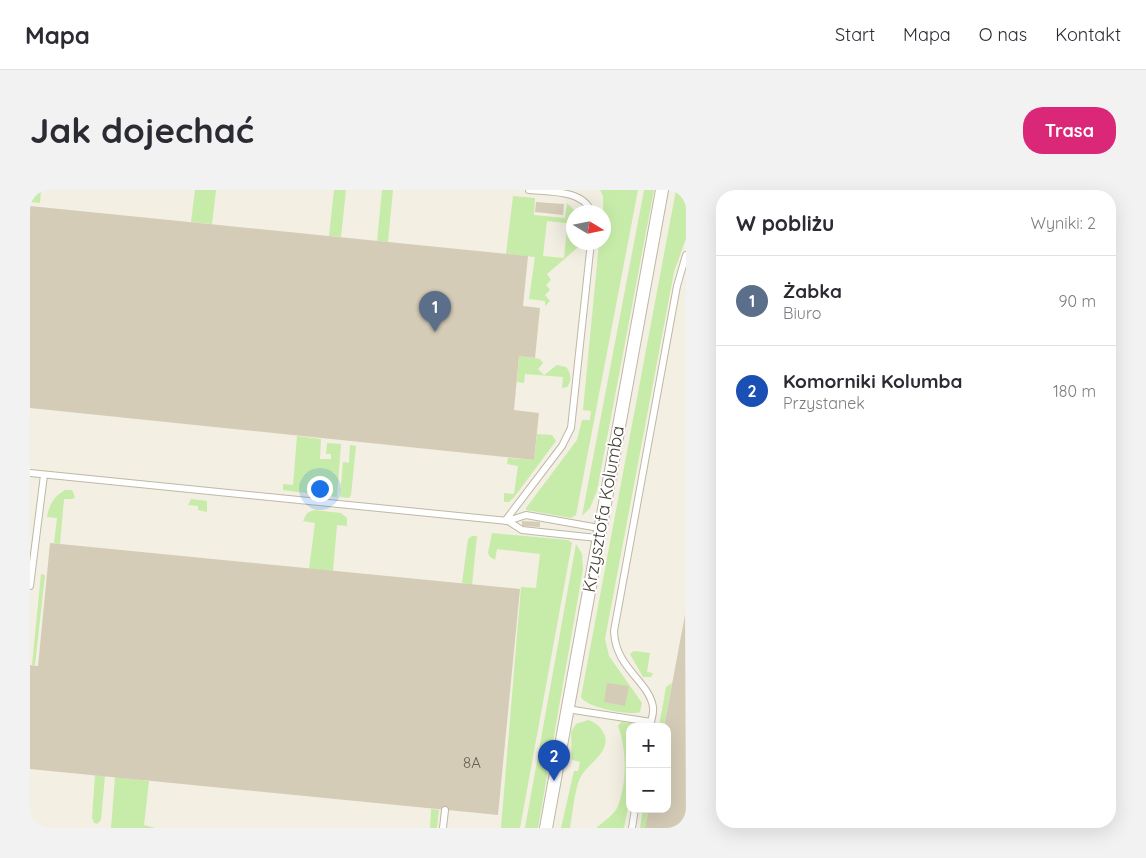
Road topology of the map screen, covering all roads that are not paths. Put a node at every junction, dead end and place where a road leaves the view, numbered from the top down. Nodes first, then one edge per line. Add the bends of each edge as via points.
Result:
1 (529, 190) edge
2 (662, 190) edge
3 (588, 205) edge
4 (590, 250) edge
5 (686, 255) edge
6 (30, 473) edge
7 (44, 475) junction
8 (507, 521) junction
9 (598, 533) junction
10 (30, 586) edge
11 (567, 709) junction
12 (645, 723) edge
13 (651, 723) edge
14 (445, 810) dead end
15 (634, 813) edge
16 (443, 828) edge
17 (546, 828) edge
18 (632, 828) edge

1 - 3 lane via 579,197
2 - 9 street, Krzysztofa Kolumba
4 - 8 lane via 572,428
5 - 13 lane via 677,286 614,631 618,653 651,702
6 - 7 lane
7 - 8 lane
7 - 10 lane
8 - 9 lane via 522,530
8 - 9 lane via 526,515
9 - 11 street, Krzysztofa Kolumba
11 - 12 lane
11 - 17 street, Krzysztofa Kolumba
14 - 16 lane
15 - 18 lane

